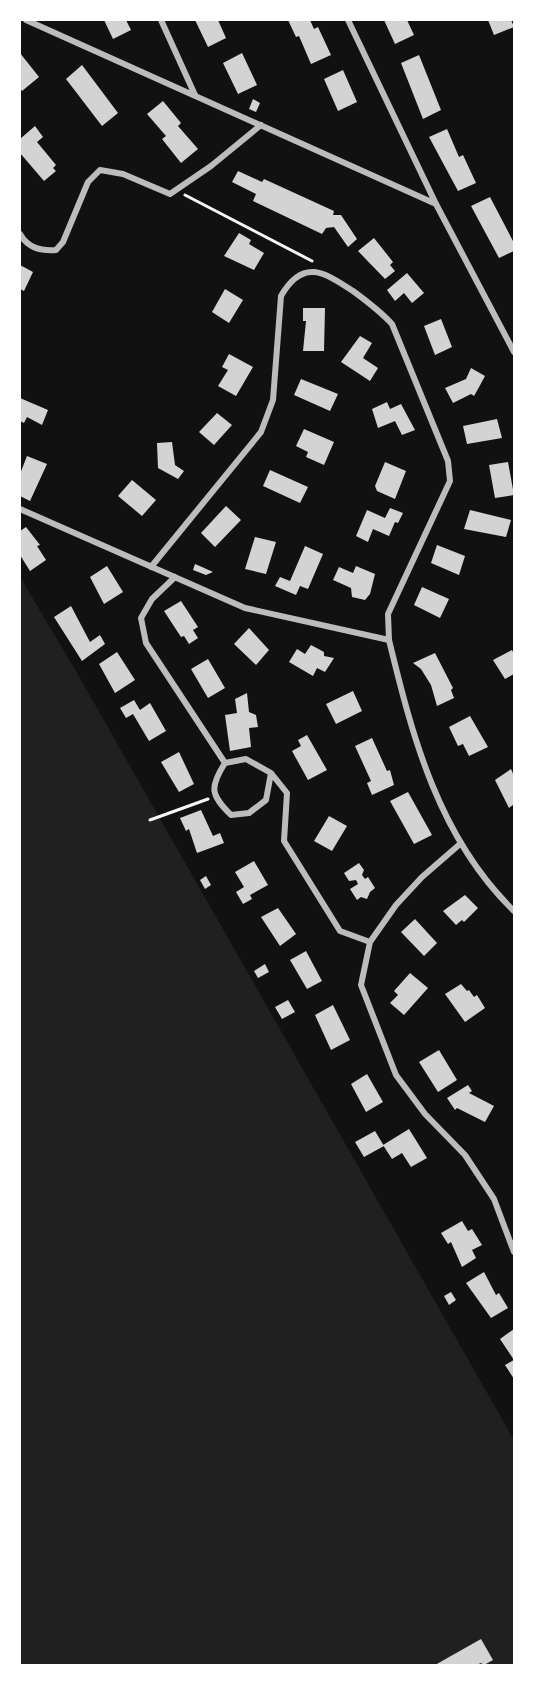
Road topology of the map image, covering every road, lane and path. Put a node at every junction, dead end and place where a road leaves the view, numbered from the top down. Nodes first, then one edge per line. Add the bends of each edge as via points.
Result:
1 (26, 20) edge
2 (161, 20) edge
3 (348, 20) edge
4 (195, 95) junction
5 (261, 125) junction
6 (178, 191) junction
7 (436, 204) junction
8 (20, 234) edge
9 (325, 272) junction
10 (514, 352) edge
11 (20, 509) edge
12 (151, 567) junction
13 (175, 577) junction
14 (389, 640) junction
15 (225, 764) junction
16 (271, 773) junction
17 (215, 796) junction
18 (150, 820) dead end
19 (460, 844) junction
20 (514, 911) edge
21 (370, 942) junction
22 (514, 1252) edge

1 - 4 street
2 - 4 street
3 - 7 street
4 - 5 street
5 - 6 street
5 - 7 street
6 - 8 street via 170,194 123,174 100,170 88,182 56,250 26,244
6 - 9 path via 312,261
7 - 10 street
9 - 12 street via 305,273 289,282 281,296 273,400 261,432
9 - 14 street via 379,309 392,324 448,461 450,481 388,614
11 - 12 street
12 - 13 street
13 - 14 street via 245,608
13 - 15 street via 152,598 141,618 146,643
14 - 19 street via 417,744
15 - 16 street via 246,759
15 - 17 street via 216,777
16 - 17 street via 266,800 249,813 231,815
16 - 21 street via 287,793 284,841 340,931
17 - 18 path
19 - 20 street via 492,889
19 - 21 street via 396,905
21 - 22 street via 361,985 396,1075 425,1114 465,1155 494,1199

